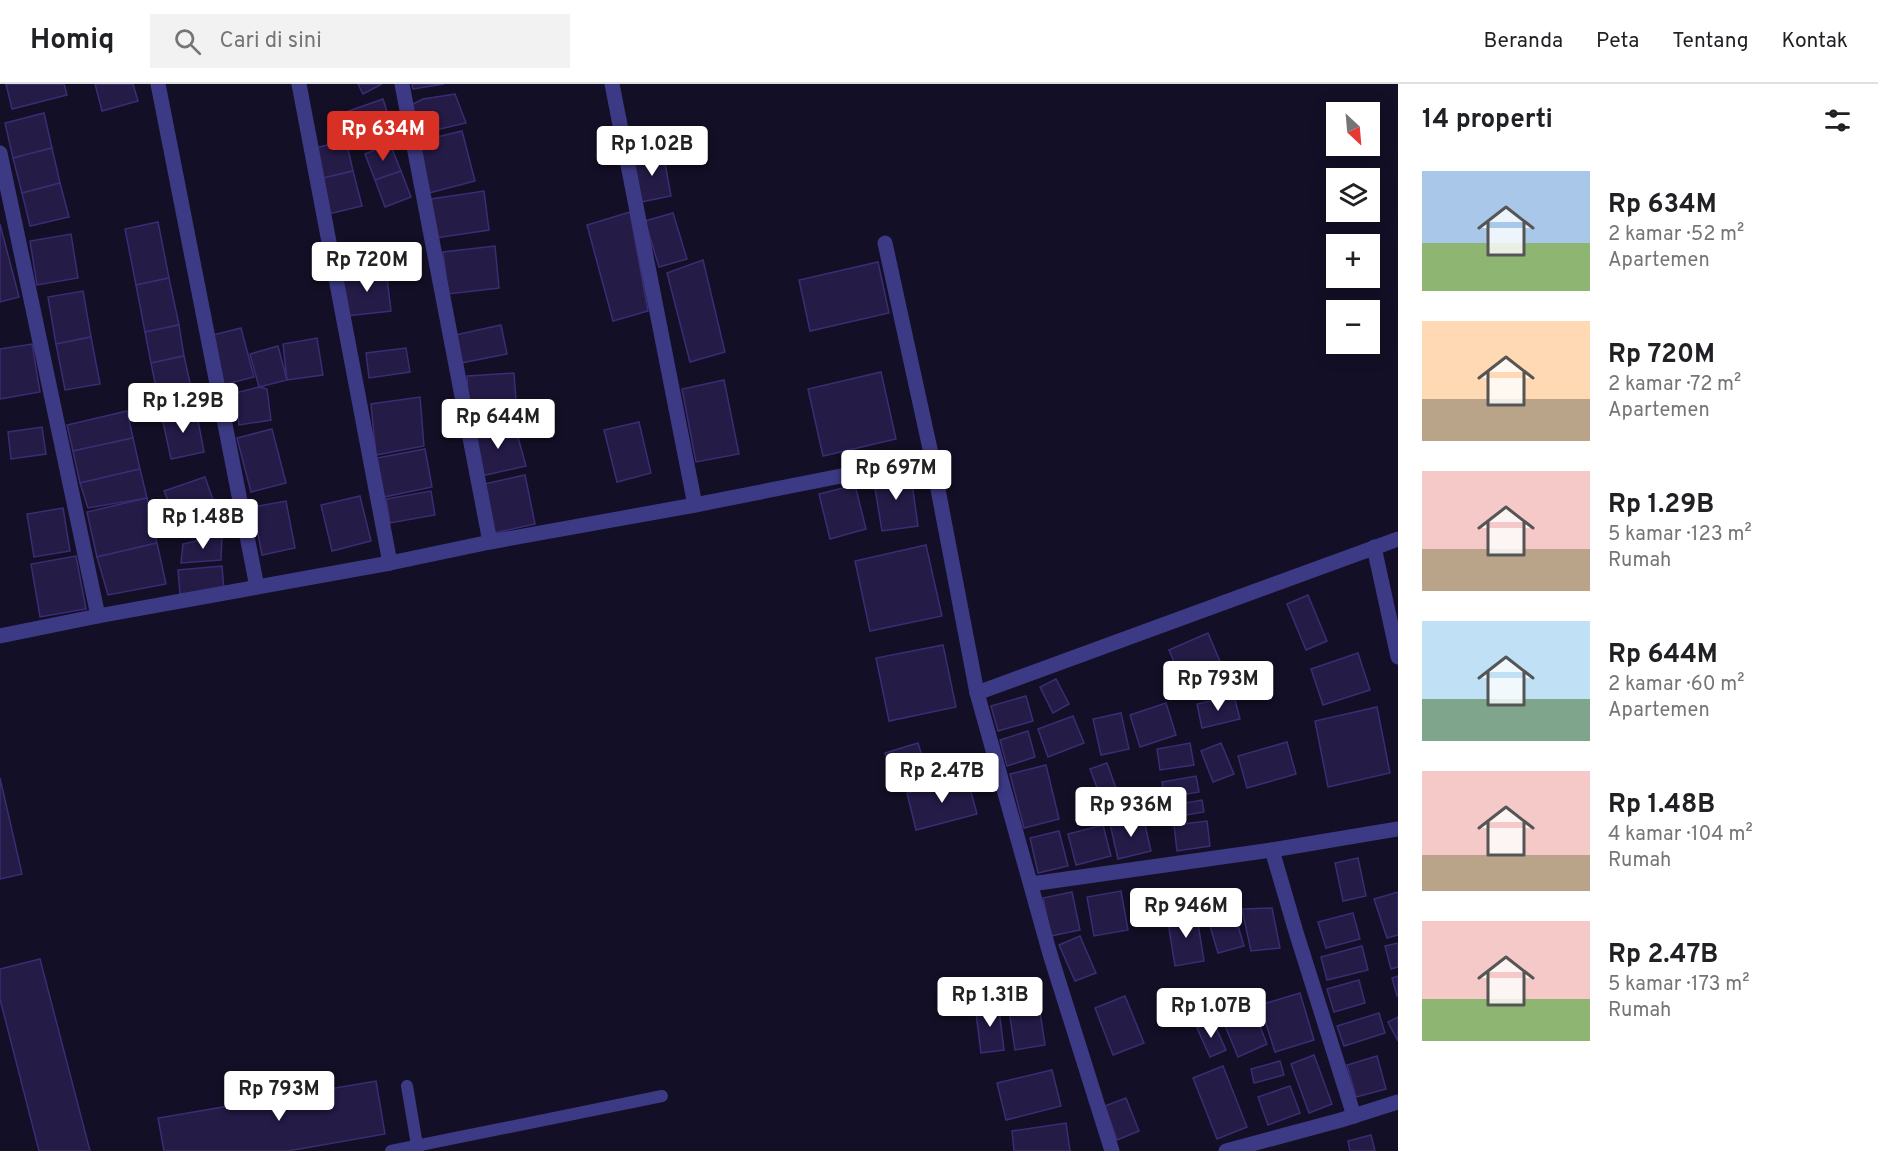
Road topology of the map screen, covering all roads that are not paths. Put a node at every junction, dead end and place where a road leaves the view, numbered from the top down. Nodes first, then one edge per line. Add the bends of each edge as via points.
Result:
1 (158, 84) edge
2 (298, 84) edge
3 (402, 84) edge
4 (612, 84) edge
5 (0, 153) edge
6 (885, 243) dead end
7 (932, 458) junction
8 (695, 505) junction
9 (1398, 539) edge
10 (490, 542) junction
11 (1374, 547) junction
12 (390, 563) junction
13 (257, 587) junction
14 (98, 616) junction
15 (0, 636) edge
16 (1398, 657) edge
17 (977, 693) junction
18 (1398, 829) edge
19 (1272, 850) junction
20 (1031, 884) junction
21 (408, 1086) dead end
22 (662, 1096) dead end
23 (1398, 1102) edge
24 (1354, 1116) junction
25 (418, 1148) edge
26 (391, 1151) edge
27 (1112, 1151) edge
28 (1226, 1151) edge

1 - 13 street
2 - 12 street
3 - 10 street
4 - 8 street
5 - 14 street
6 - 7 street
7 - 8 street
7 - 17 street
8 - 10 street
9 - 11 street
10 - 12 street
11 - 16 street
11 - 17 street
12 - 13 street
13 - 14 street
14 - 15 street
17 - 20 street
18 - 19 street
19 - 20 street
19 - 24 street
20 - 27 street
21 - 25 lane
22 - 25 lane
23 - 24 street
24 - 28 street
25 - 26 lane

